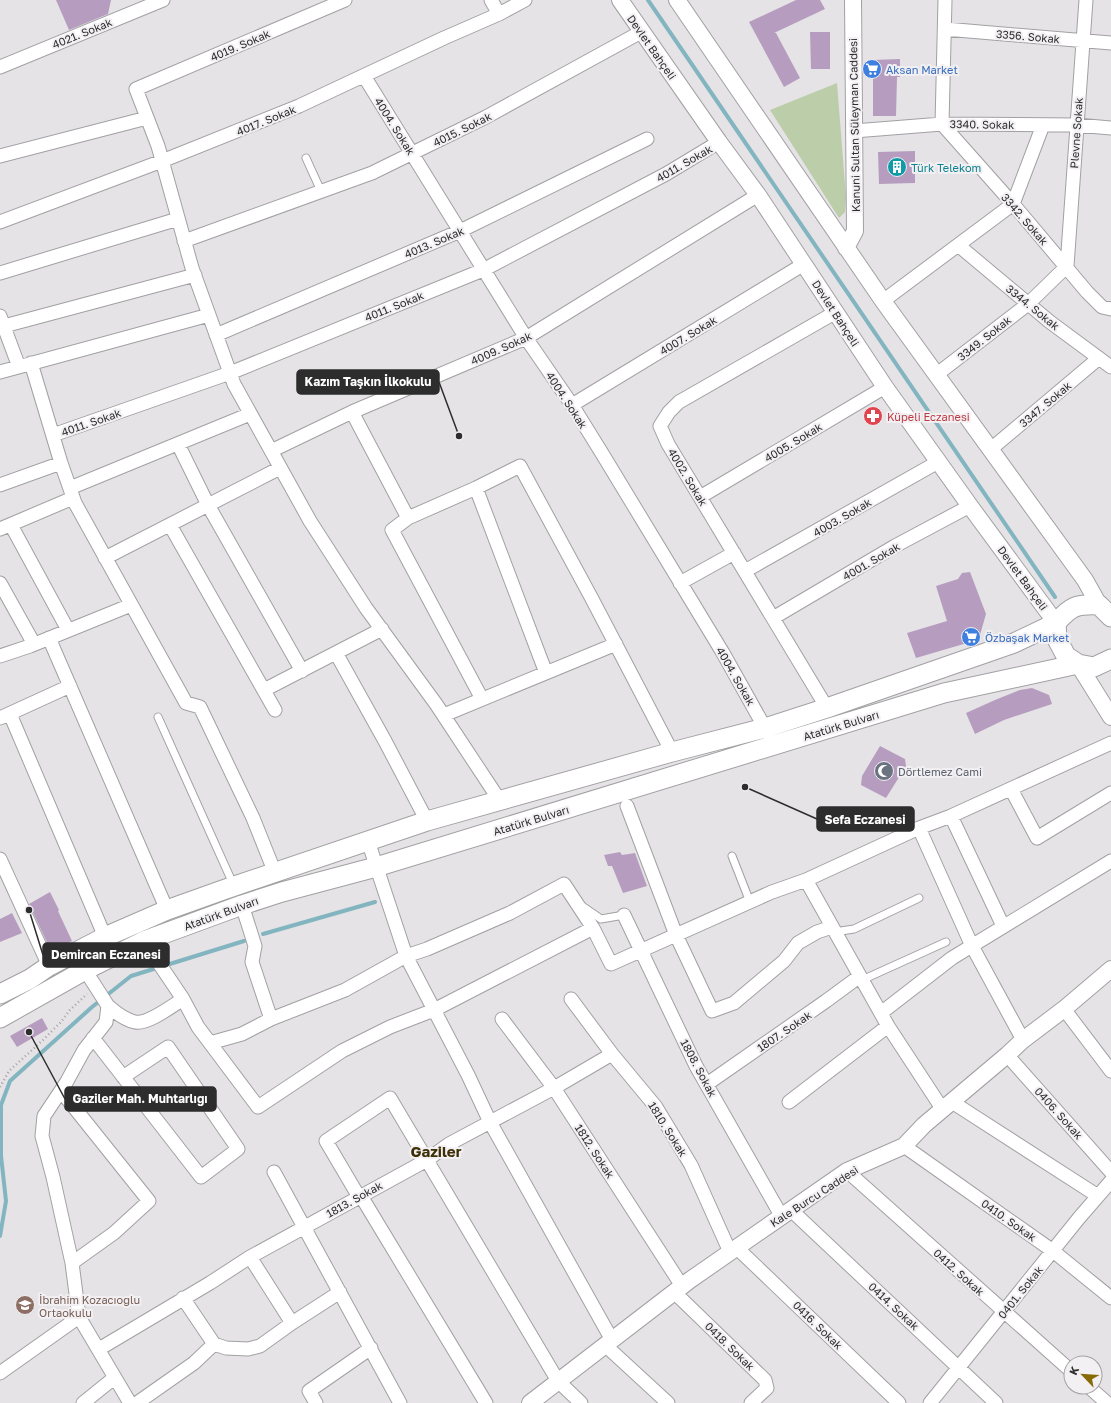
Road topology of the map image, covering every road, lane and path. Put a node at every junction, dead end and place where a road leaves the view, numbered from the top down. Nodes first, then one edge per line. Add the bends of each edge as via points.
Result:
1 (163, 0) edge
2 (345, 0) edge
3 (491, 0) edge
4 (525, 0) edge
5 (620, 0) edge
6 (676, 0) edge
7 (853, 0) edge
8 (945, 0) edge
9 (1086, 0) edge
10 (499, 14) junction
11 (945, 29) junction
12 (641, 32) junction
13 (1083, 41) junction
14 (1111, 43) edge
15 (0, 67) edge
16 (364, 76) junction
17 (147, 118) junction
18 (942, 124) junction
19 (1043, 125) junction
20 (1077, 125) junction
21 (1111, 128) edge
22 (854, 131) junction
23 (647, 139) dead end
24 (719, 142) junction
25 (412, 153) junction
26 (0, 156) edge
27 (306, 158) dead end
28 (162, 161) junction
29 (321, 191) junction
30 (758, 195) junction
31 (1013, 204) junction
32 (178, 218) junction
33 (0, 222) edge
34 (460, 232) junction
35 (184, 241) junction
36 (958, 245) junction
37 (846, 248) junction
38 (804, 264) junction
39 (1067, 266) junction
40 (483, 270) junction
41 (0, 273) edge
42 (195, 275) junction
43 (883, 301) junction
44 (1028, 304) junction
45 (1111, 309) edge
46 (836, 312) junction
47 (209, 315) junction
48 (2, 321) edge
49 (216, 335) junction
50 (526, 338) junction
51 (1099, 358) junction
52 (25, 365) junction
53 (1111, 367) edge
54 (0, 372) edge
55 (230, 373) junction
56 (936, 375) junction
57 (885, 387) junction
58 (572, 405) junction
59 (352, 412) junction
60 (250, 414) junction
61 (53, 435) junction
62 (178, 444) junction
63 (991, 449) junction
64 (271, 451) junction
65 (938, 462) junction
66 (61, 463) junction
67 (280, 468) junction
68 (0, 485) edge
69 (476, 488) junction
70 (72, 493) junction
71 (700, 497) junction
72 (208, 505) junction
73 (970, 506) junction
74 (408, 518) junction
75 (170, 525) junction
76 (5, 527) edge
77 (734, 553) junction
78 (105, 558) junction
79 (745, 572) junction
80 (0, 583) edge
81 (680, 583) junction
82 (131, 605) junction
83 (1105, 611) edge
84 (773, 618) junction
85 (1056, 623) junction
86 (68, 630) junction
87 (382, 630) junction
88 (49, 638) junction
89 (34, 644) junction
90 (616, 644) junction
91 (336, 653) junction
92 (0, 656) edge
93 (1111, 659) edge
94 (1078, 664) junction
95 (302, 671) junction
96 (546, 673) junction
97 (70, 686) junction
98 (264, 690) junction
99 (482, 699) junction
100 (827, 708) junction
101 (274, 710) dead end
102 (444, 715) junction
103 (5, 716) edge
104 (158, 717) dead end
105 (1111, 717) edge
106 (765, 728) junction
107 (1111, 743) edge
108 (672, 752) junction
109 (1011, 789) junction
110 (1111, 794) edge
111 (500, 800) junction
112 (628, 806) dead end
113 (950, 816) junction
114 (427, 821) junction
115 (919, 828) junction
116 (368, 841) junction
117 (732, 856) dead end
118 (0, 859) edge
119 (1111, 861) edge
120 (376, 867) junction
121 (275, 873) junction
122 (806, 880) junction
123 (234, 886) junction
124 (919, 898) dead end
125 (576, 901) junction
126 (750, 902) junction
127 (242, 905) junction
128 (167, 910) junction
129 (624, 915) joint
130 (1003, 926) junction
131 (593, 928) junction
132 (833, 929) junction
133 (676, 935) junction
134 (105, 937) junction
135 (144, 941) junction
136 (946, 942) dead end
137 (972, 946) junction
138 (640, 951) junction
139 (406, 956) junction
140 (49, 966) junction
141 (1111, 969) edge
142 (85, 970) junction
143 (861, 978) junction
144 (1, 989) edge
145 (102, 998) junction
146 (182, 999) junction
147 (571, 999) dead end
148 (1064, 1009) junction
149 (434, 1010) junction
150 (881, 1014) junction
151 (0, 1018) edge
152 (502, 1019) dead end
153 (271, 1020) junction
154 (888, 1026) junction
155 (93, 1038) junction
156 (1023, 1040) junction
157 (210, 1043) junction
158 (612, 1054) junction
159 (1007, 1055) junction
160 (1111, 1071) edge
161 (123, 1077) junction
162 (706, 1084) junction
163 (0, 1087) edge
164 (554, 1088) junction
165 (61, 1091) junction
166 (789, 1102) dead end
167 (947, 1106) junction
168 (490, 1122) junction
169 (904, 1146) junction
170 (427, 1160) junction
171 (274, 1172) dead end
172 (847, 1172) junction
173 (1111, 1172) edge
174 (1111, 1181) edge
175 (360, 1196) junction
176 (1098, 1196) junction
177 (786, 1213) junction
178 (304, 1227) junction
179 (733, 1250) junction
180 (1053, 1251) junction
181 (250, 1257) junction
182 (72, 1263) junction
183 (678, 1289) junction
184 (340, 1292) junction
185 (183, 1298) junction
186 (1111, 1298) edge
187 (1004, 1312) junction
188 (79, 1317) junction
189 (292, 1323) junction
190 (609, 1342) junction
191 (214, 1344) junction
192 (371, 1348) junction
193 (99, 1349) junction
194 (1063, 1364) edge
195 (959, 1367) junction
196 (0, 1373) edge
197 (114, 1378) junction
198 (558, 1381) junction
199 (1098, 1395) edge
200 (311, 1401) edge
201 (83, 1403) edge
202 (130, 1403) edge
203 (138, 1403) edge
204 (400, 1403) edge
205 (486, 1403) edge
206 (530, 1403) edge
207 (581, 1403) edge
208 (668, 1403) edge
209 (751, 1403) edge
210 (899, 1403) edge
211 (930, 1403) edge
212 (996, 1403) edge
213 (1107, 1403) edge

1 - 15 street, 4021. Sokak
2 - 17 street, 4019. Sokak via 136,89
3 - 10 street
4 - 10 street, 4017. Sokak
5 - 12 street, Devlet Bahçeli
6 - 37 street
7 - 22 street, Kanuni Sultan Süleyman Caddesi
8 - 11 street
9 - 13 street, Plevne Sokak
10 - 16 street, 4017. Sokak
11 - 13 street, 3356. Sokak
11 - 18 street
12 - 24 street, Devlet Bahçeli
12 - 25 street, 4015. Sokak via 486,117
13 - 14 street, 3356. Sokak
13 - 20 street, Plevne Sokak
16 - 25 street, 4004. Sokak
16 - 28 street, 4017. Sokak via 299,106
17 - 26 street
17 - 28 street
18 - 19 street, 3340. Sokak
18 - 22 street, 3340. Sokak
18 - 31 street, 3342. Sokak
19 - 20 street, 3340. Sokak
19 - 31 street
20 - 21 street, 3340. Sokak
20 - 39 street, Plevne Sokak
22 - 37 street, Kanuni Sultan Süleyman Caddesi via 855,231
23 - 34 street, 4013. Sokak
24 - 30 street, Devlet Bahçeli
24 - 40 street, 4011. Sokak via 666,174
25 - 29 street, 4015. Sokak via 372,173
25 - 34 street, 4004. Sokak
27 - 29 lane
28 - 32 street
28 - 33 street, 4017. Sokak
29 - 35 street, 4015. Sokak
30 - 38 street, Devlet Bahçeli
30 - 50 street, 4009. Sokak
31 - 36 street
31 - 39 street, 3342. Sokak
32 - 35 street
32 - 41 street
34 - 40 street, 4004. Sokak
34 - 49 street, 4013. Sokak
35 - 42 street
36 - 43 street
36 - 44 street, 3344. Sokak
37 - 43 street
38 - 46 street, Devlet Bahçeli
38 - 58 street, 4007. Sokak
39 - 44 street, 3349. Sokak
39 - 45 street, 3342. Sokak via 1102,307
40 - 50 street, 4004. Sokak
40 - 55 street, 4011. Sokak
42 - 47 street
42 - 48 street
43 - 56 street
44 - 51 street, 3344. Sokak
44 - 56 street, 3349. Sokak
46 - 57 street, Devlet Bahçeli
46 - 71 street, 4002. Sokak via 679,402 669,412 660,426
47 - 49 street
47 - 52 street
48 - 52 street
49 - 55 street
50 - 58 street, 4004. Sokak
50 - 59 street, 4009. Sokak
51 - 53 street, 3344. Sokak
51 - 63 street, 3347. Sokak
52 - 54 street
52 - 61 street
55 - 60 street
55 - 61 street, 4011. Sokak
56 - 63 street
57 - 65 street, Devlet Bahçeli
57 - 71 street, 4005. Sokak
58 - 81 street, 4004. Sokak
59 - 64 street, 4009. Sokak
59 - 74 street
60 - 62 street
60 - 64 street
61 - 66 street
62 - 70 street
62 - 72 street
63 - 83 street
64 - 67 street
65 - 73 street, Devlet Bahçeli
65 - 79 street, 4003. Sokak
66 - 68 street
66 - 70 street
67 - 72 street
67 - 87 street via 310,521
69 - 74 street
69 - 90 street via 520,466
69 - 96 street
70 - 76 street
70 - 78 street
71 - 77 street, 4002. Sokak
72 - 75 street
72 - 95 street
73 - 84 street, 4001. Sokak via 895,546
73 - 85 street, Devlet Bahçeli
74 - 99 street via 392,530
75 - 78 street
75 - 98 street
76 - 86 street
77 - 79 street, 4002. Sokak
77 - 81 street
78 - 82 street
79 - 84 street, 4002. Sokak
80 - 89 street
81 - 106 street, 4004. Sokak
82 - 86 street
82 - 121 street via 186,703 200,707 253,818
83 - 85 main road, Atatürk Bulvarı via 1083,604 1068,610
84 - 100 street, 4002. Sokak
85 - 94 main road via 1057,639 1066,656
85 - 100 main road, Atatürk Bulvarı via 1014,643
86 - 88 street
87 - 91 street
87 - 102 street
88 - 89 street
88 - 97 street
89 - 92 street
90 - 96 street
90 - 108 street
91 - 95 street
91 - 114 street via 386,741
93 - 94 main road, Atatürk Bulvarı via 1094,666
94 - 105 street
94 - 120 main road, Atatürk Bulvarı via 944,694
95 - 98 street
96 - 99 street
97 - 103 street
97 - 128 street
98 - 101 street
99 - 102 street
100 - 106 main road, Atatürk Bulvarı
102 - 111 street
103 - 134 street
104 - 123 lane
106 - 108 main road, Atatürk Bulvarı
107 - 109 street
108 - 111 main road, Atatürk Bulvarı
109 - 110 street via 1037,838
109 - 113 street
111 - 114 main road, Atatürk Bulvarı
112 - 133 street
113 - 115 street
113 - 130 street
114 - 116 main road, Atatürk Bulvarı
115 - 122 street
115 - 137 street
116 - 120 street
116 - 121 main road, Atatürk Bulvarı
117 - 126 lane
118 - 140 street
119 - 130 street
120 - 127 main road, Atatürk Bulvarı
120 - 139 street
121 - 123 main road, Atatürk Bulvarı
122 - 126 street
122 - 132 street
123 - 128 main road, Atatürk Bulvarı
124 - 132 lane via 854,929
125 - 129 lane via 601,919
125 - 131 street
125 - 139 street via 564,884 510,913
126 - 133 street
127 - 135 main road, Atatürk Bulvarı
127 - 153 street via 254,946 252,962
128 - 134 main road, Atatürk Bulvarı
129 - 138 street, 1808. Sokak
130 - 137 street
131 - 138 street via 612,964
131 - 149 street
132 - 133 street via 817,932 798,943 784,961 734,1003 712,1011
132 - 143 street
133 - 138 street
134 - 140 main road, Atatürk Bulvarı
135 - 142 main road, Atatürk Bulvarı
135 - 146 street
136 - 143 lane
137 - 150 street via 952,958
137 - 156 street
138 - 162 street, 1808. Sokak
139 - 149 street
139 - 153 street via 345,990
140 - 144 main road, Atatürk Bulvarı via 30,979
141 - 148 street, Kale Burcu Caddesi
142 - 145 street
142 - 151 main road, Atatürk Bulvarı
143 - 150 street
143 - 162 street, 1807. Sokak
145 - 146 street via 120,1015 143,1023
145 - 155 street via 106,1022
145 - 163 path via 70,1010 61,1022 9,1071
146 - 157 street
147 - 158 street, 1810. Sokak
148 - 156 street, Kale Burcu Caddesi
148 - 160 street
149 - 157 street via 390,1027 342,1051 258,1107
149 - 168 street
150 - 154 street
152 - 164 street, 1812. Sokak
153 - 157 street via 242,1034
154 - 166 street
154 - 167 street
155 - 161 street
155 - 165 street
156 - 159 street, Kale Burcu Caddesi
158 - 164 street, 1813. Sokak
158 - 179 street, 1810. Sokak via 656,1107 687,1159
159 - 167 street, Kale Burcu Caddesi
159 - 173 street, 0406. Sokak
161 - 161 street via 201,1177 238,1149 168,1047
162 - 177 street, 1808. Sokak
164 - 168 street, 1813. Sokak
164 - 183 street, 1812. Sokak
165 - 182 street via 44,1116 42,1136
165 - 182 street via 149,1201 114,1233
167 - 169 street, Kale Burcu Caddesi
167 - 176 street
168 - 170 street, 1813. Sokak via 449,1144
168 - 190 street
169 - 172 street, Kale Burcu Caddesi
169 - 180 street, 0410. Sokak
170 - 175 street, 1813. Sokak
170 - 175 street via 390,1098 326,1141
170 - 198 street
171 - 178 street
172 - 177 street, Kale Burcu Caddesi
172 - 187 street, 0412. Sokak
174 - 176 street, 0401. Sokak
175 - 178 street, 1813. Sokak
175 - 205 street
176 - 180 street, 0401. Sokak
177 - 179 street, Kale Burcu Caddesi
177 - 195 street, 0414. Sokak
178 - 181 street, 1813. Sokak
178 - 184 street
179 - 183 street, Kale Burcu Caddesi
179 - 210 street, 0416. Sokak
180 - 186 street, 0410. Sokak
180 - 187 street, 0401. Sokak
181 - 185 street, 1813. Sokak
181 - 189 street
182 - 188 street
183 - 190 street, Kale Burcu Caddesi
183 - 209 street, 0418. Sokak via 765,1380 767,1388
184 - 189 street
184 - 192 street
185 - 191 street
185 - 193 street, 1813. Sokak
187 - 194 street, 0412. Sokak
187 - 195 street, 0401. Sokak
188 - 193 street
188 - 196 street
189 - 191 street via 260,1346 248,1349 226,1348
190 - 198 street, Kale Burcu Caddesi
190 - 208 street
191 - 203 street via 194,1363
192 - 200 street via 309,1391
192 - 204 street
193 - 197 street
195 - 211 street, 0401. Sokak
195 - 212 street, 0414. Sokak
197 - 201 street
197 - 202 street
198 - 206 street, Kale Burcu Caddesi
198 - 207 street
199 - 213 street

